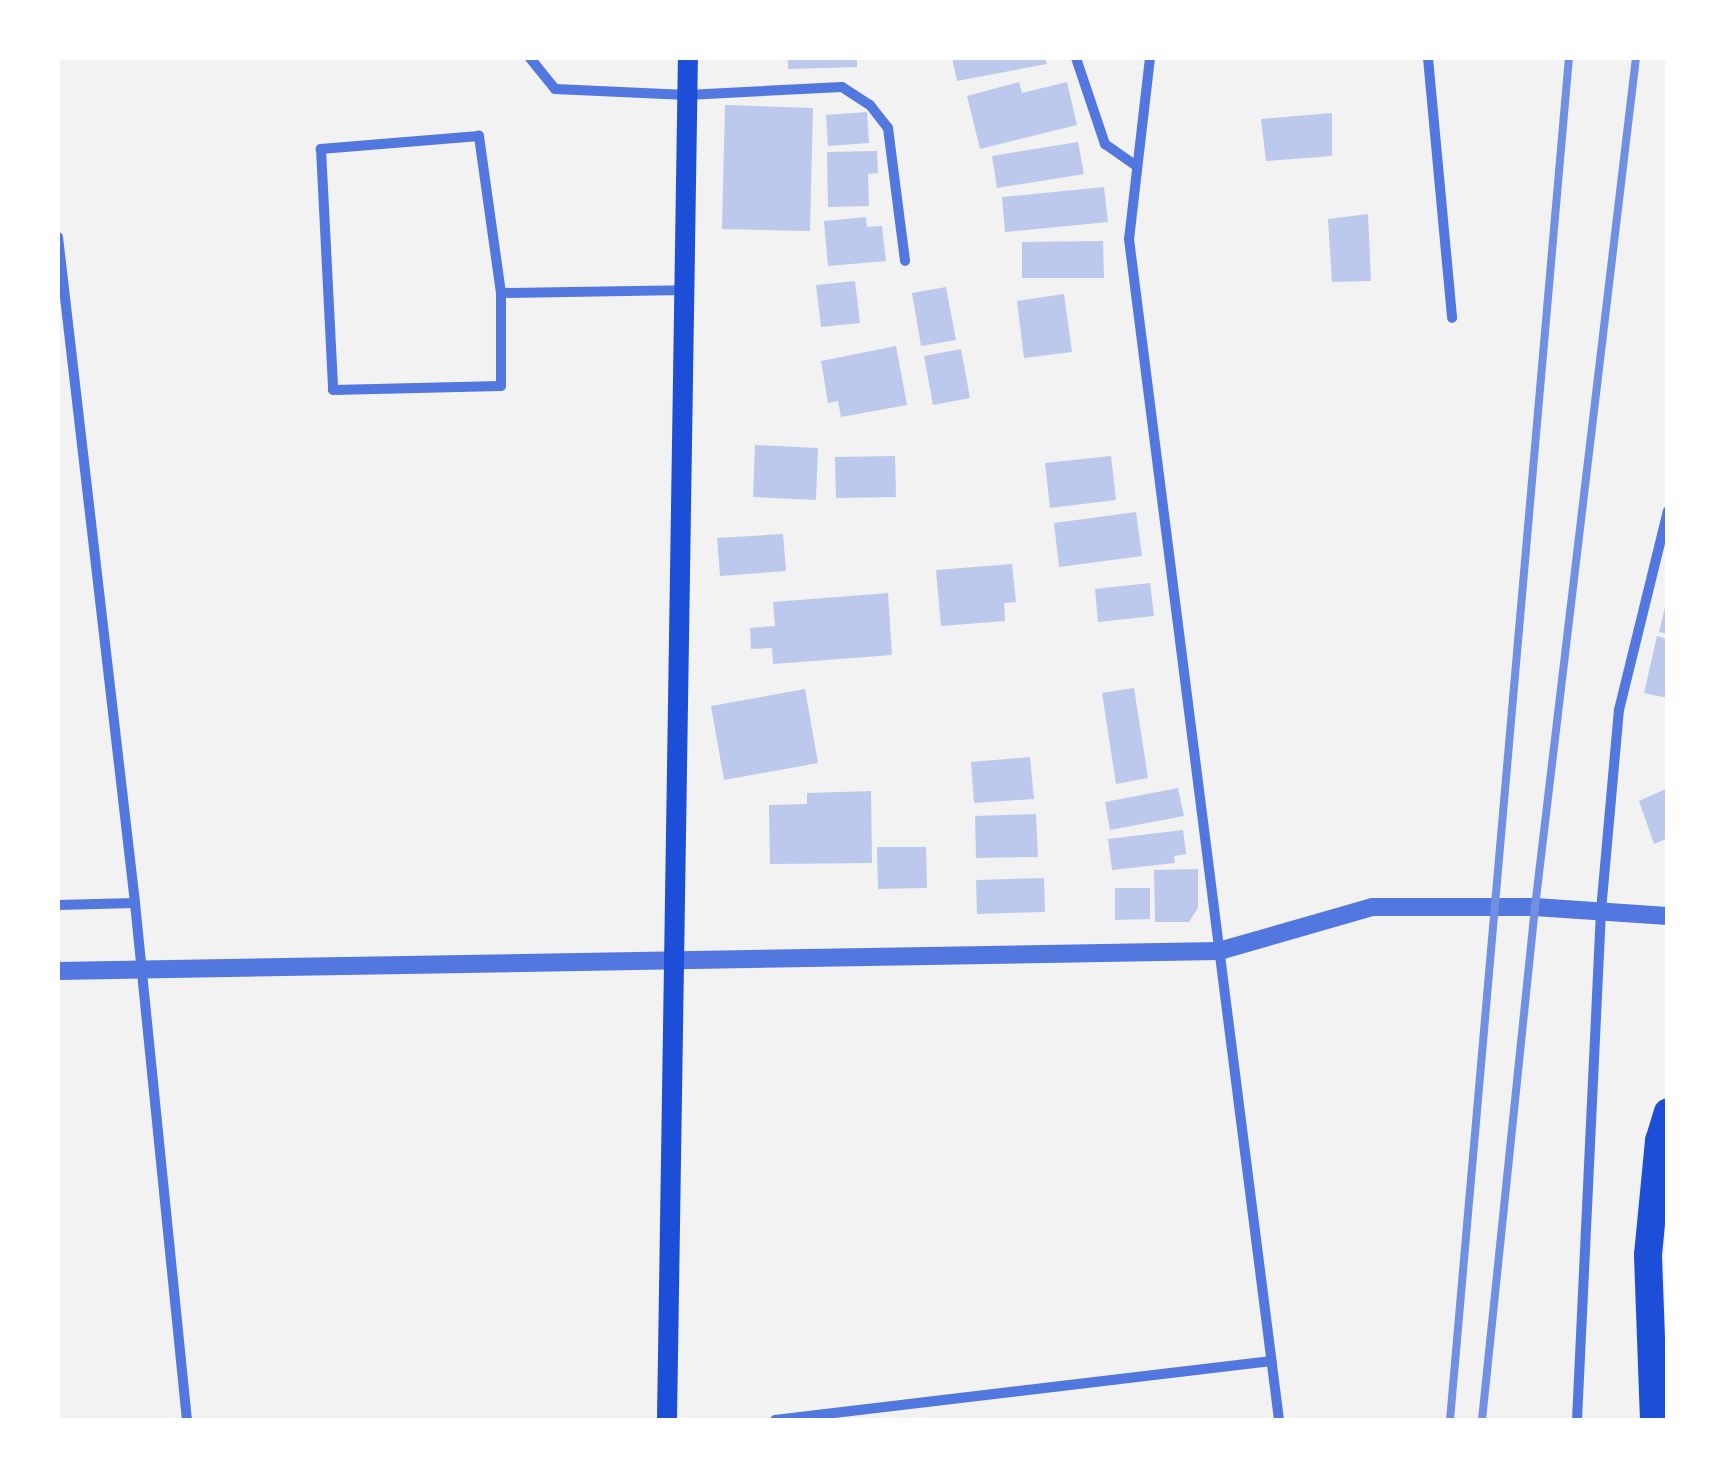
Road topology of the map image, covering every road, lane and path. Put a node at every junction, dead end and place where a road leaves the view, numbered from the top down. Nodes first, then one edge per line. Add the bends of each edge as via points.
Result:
1 (530, 58) edge
2 (688, 58) edge
3 (1076, 58) edge
4 (1150, 58) edge
5 (1428, 58) edge
6 (687, 95) junction
7 (1136, 165) junction
8 (58, 237) edge
9 (905, 261) dead end
10 (684, 290) junction
11 (502, 292) junction
12 (1452, 318) dead end
13 (1668, 510) edge
14 (1663, 550) edge
15 (135, 904) junction
16 (58, 905) edge
17 (1601, 910) junction
18 (1668, 916) edge
19 (1219, 951) junction
20 (671, 959) junction
21 (140, 969) junction
22 (58, 971) edge
23 (1668, 1112) edge
24 (1272, 1361) junction
25 (187, 1420) edge
26 (667, 1420) edge
27 (775, 1420) edge
28 (1279, 1420) edge
29 (1577, 1420) edge
30 (1654, 1420) edge

1 - 6 street via 554,89
2 - 6 main road
3 - 7 street via 1105,144
4 - 7 street
5 - 12 street
6 - 9 street via 842,87 870,106 888,128
6 - 10 main road
7 - 19 street via 1130,240
8 - 15 street
10 - 11 street
10 - 20 main road
11 - 11 street via 502,386 333,390 321,149 479,136
13 - 14 street
14 - 17 street via 1619,710
15 - 16 street
15 - 21 street
17 - 18 street
17 - 19 street via 1372,907
17 - 29 street
19 - 20 street
19 - 24 street
20 - 21 street
20 - 26 main road
21 - 22 street
21 - 25 street
23 - 30 highway via 1648,1254
24 - 27 street
24 - 28 street

